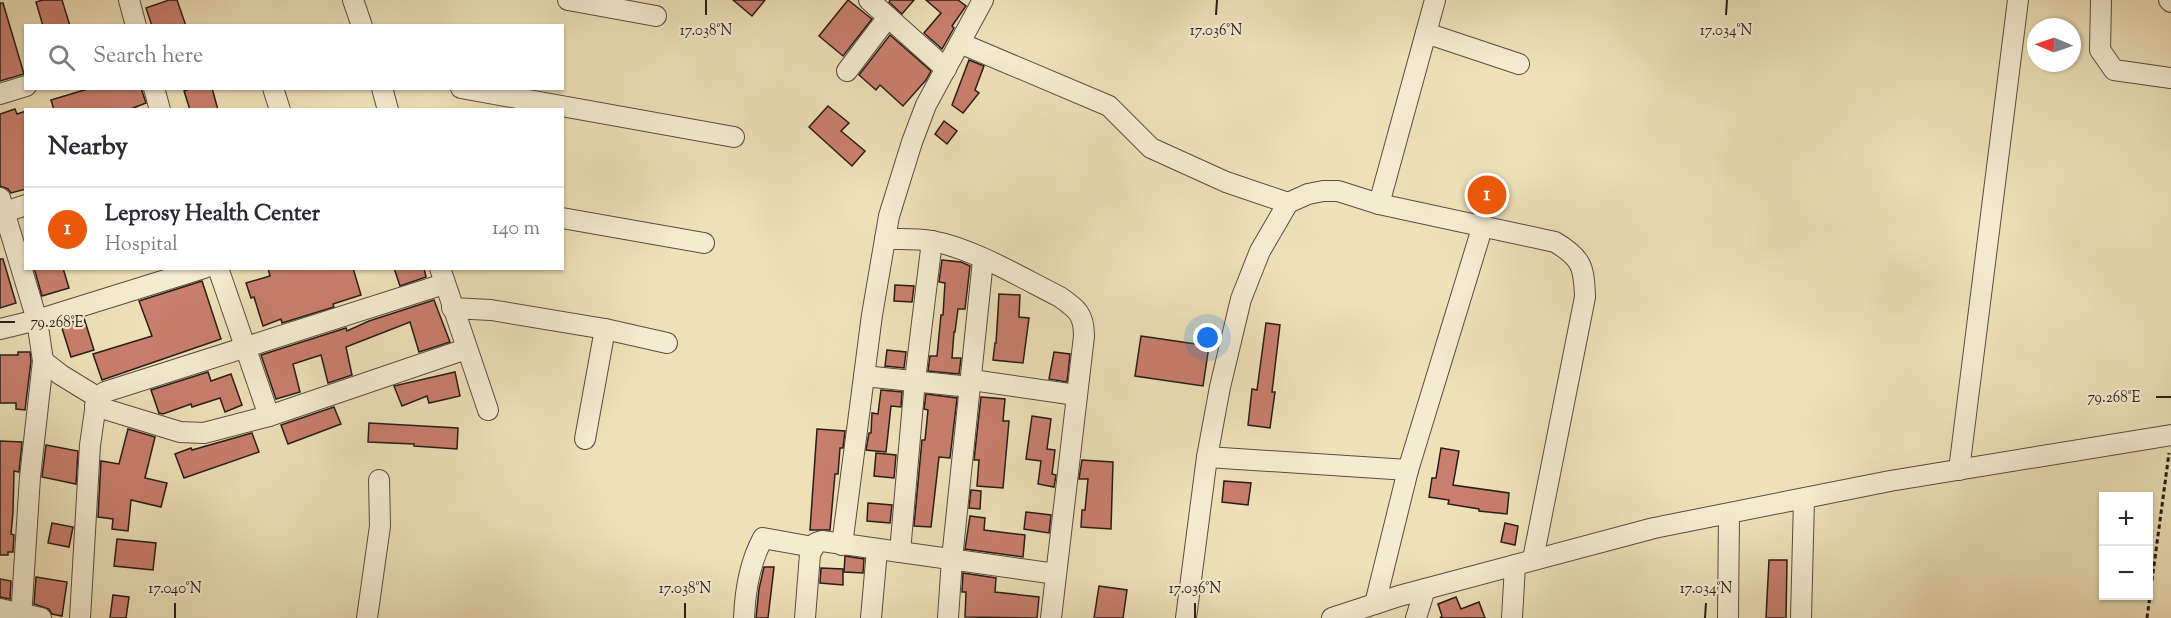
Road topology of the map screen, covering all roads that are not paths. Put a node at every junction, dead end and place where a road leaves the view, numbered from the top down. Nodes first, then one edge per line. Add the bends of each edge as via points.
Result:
1 (129, 0) edge
2 (354, 0) edge
3 (568, 0) edge
4 (869, 0) edge
5 (982, 0) edge
6 (1435, 0) edge
7 (2018, 0) edge
8 (2101, 0) edge
9 (656, 16) dead end
10 (888, 17) junction
11 (135, 24) edge
12 (361, 24) edge
13 (1426, 33) junction
14 (960, 43) junction
15 (1519, 64) dead end
16 (946, 69) junction
17 (847, 71) dead end
18 (2171, 78) edge
19 (24, 87) edge
20 (155, 90) edge
21 (274, 90) edge
22 (382, 90) edge
23 (472, 90) edge
24 (0, 94) edge
25 (159, 108) edge
26 (279, 108) edge
27 (387, 108) edge
28 (734, 137) dead end
29 (1288, 204) junction
30 (1379, 204) junction
31 (2, 205) edge
32 (24, 205) edge
33 (564, 218) edge
34 (1483, 225) junction
35 (885, 239) junction
36 (932, 241) junction
37 (704, 243) dead end
38 (983, 260) junction
39 (198, 270) edge
40 (219, 270) edge
41 (442, 276) edge
42 (452, 308) junction
43 (37, 320) junction
44 (0, 329) edge
45 (605, 329) junction
46 (667, 343) dead end
47 (245, 349) junction
48 (466, 349) junction
49 (43, 361) junction
50 (864, 376) junction
51 (915, 380) junction
52 (971, 384) junction
53 (1076, 395) junction
54 (96, 402) junction
55 (488, 410) dead end
56 (269, 416) junction
57 (585, 439) dead end
58 (2170, 441) edge
59 (1207, 457) junction
60 (1408, 470) junction
61 (1959, 470) junction
62 (379, 480) dead end
63 (1804, 500) junction
64 (1729, 514) junction
65 (842, 545) junction
66 (813, 547) junction
67 (877, 550) junction
68 (900, 552) junction
69 (952, 559) junction
70 (1524, 562) junction
71 (1056, 574) junction
72 (1425, 589) junction
73 (1375, 604) junction
74 (0, 609) edge
75 (21, 615) edge
76 (41, 618) edge
77 (80, 618) edge
78 (367, 618) edge
79 (744, 618) edge
80 (805, 618) edge
81 (871, 618) edge
82 (948, 618) edge
83 (1051, 618) edge
84 (1186, 618) edge
85 (1332, 618) edge
86 (1416, 618) edge
87 (1512, 618) edge
88 (1728, 618) edge
89 (1801, 618) edge

1 - 11 street
2 - 12 street
3 - 9 street
4 - 10 street
5 - 14 street
6 - 13 street
7 - 61 street
8 - 18 street via 2100,50 2114,70
10 - 16 street
10 - 17 street
13 - 15 street
13 - 30 street
14 - 16 street
14 - 29 street via 1109,106 1151,148 1226,182
16 - 35 street via 912,141
19 - 24 street
20 - 25 street
21 - 26 street
22 - 27 street
23 - 28 street
29 - 30 street via 1323,191 1338,191
29 - 59 street via 1260,251 1240,299
30 - 34 street
31 - 32 street
31 - 43 street
33 - 37 street
34 - 60 street
34 - 70 street via 1555,242 1571,252 1584,272 1586,297
35 - 36 street
35 - 50 street
36 - 38 street
36 - 51 street
38 - 52 street
38 - 53 street via 1059,297 1081,315 1084,336
39 - 43 street
40 - 47 street
41 - 42 street
41 - 47 street
42 - 45 street via 491,310
42 - 48 street
43 - 44 street
43 - 49 street
45 - 46 street
45 - 57 street
47 - 54 street via 114,389
47 - 56 street
48 - 55 street
48 - 56 street
49 - 54 street
49 - 75 street
50 - 51 street
50 - 65 street
51 - 52 street
51 - 68 street
52 - 53 street
52 - 69 street
53 - 71 street
54 - 56 street via 180,432 219,431
54 - 77 street
58 - 61 street
59 - 60 street
59 - 84 street
60 - 73 street
61 - 63 street
62 - 78 street via 380,526
63 - 64 street
63 - 89 street
64 - 70 street via 1654,528
64 - 88 street
65 - 66 street via 822,541
65 - 67 street
66 - 79 street via 763,538 745,594
66 - 80 street
67 - 68 street
67 - 81 street
68 - 69 street
69 - 71 street
69 - 82 street
70 - 72 street
70 - 87 street
71 - 83 street
72 - 73 street
72 - 86 street
73 - 85 street
74 - 75 street
75 - 76 street

